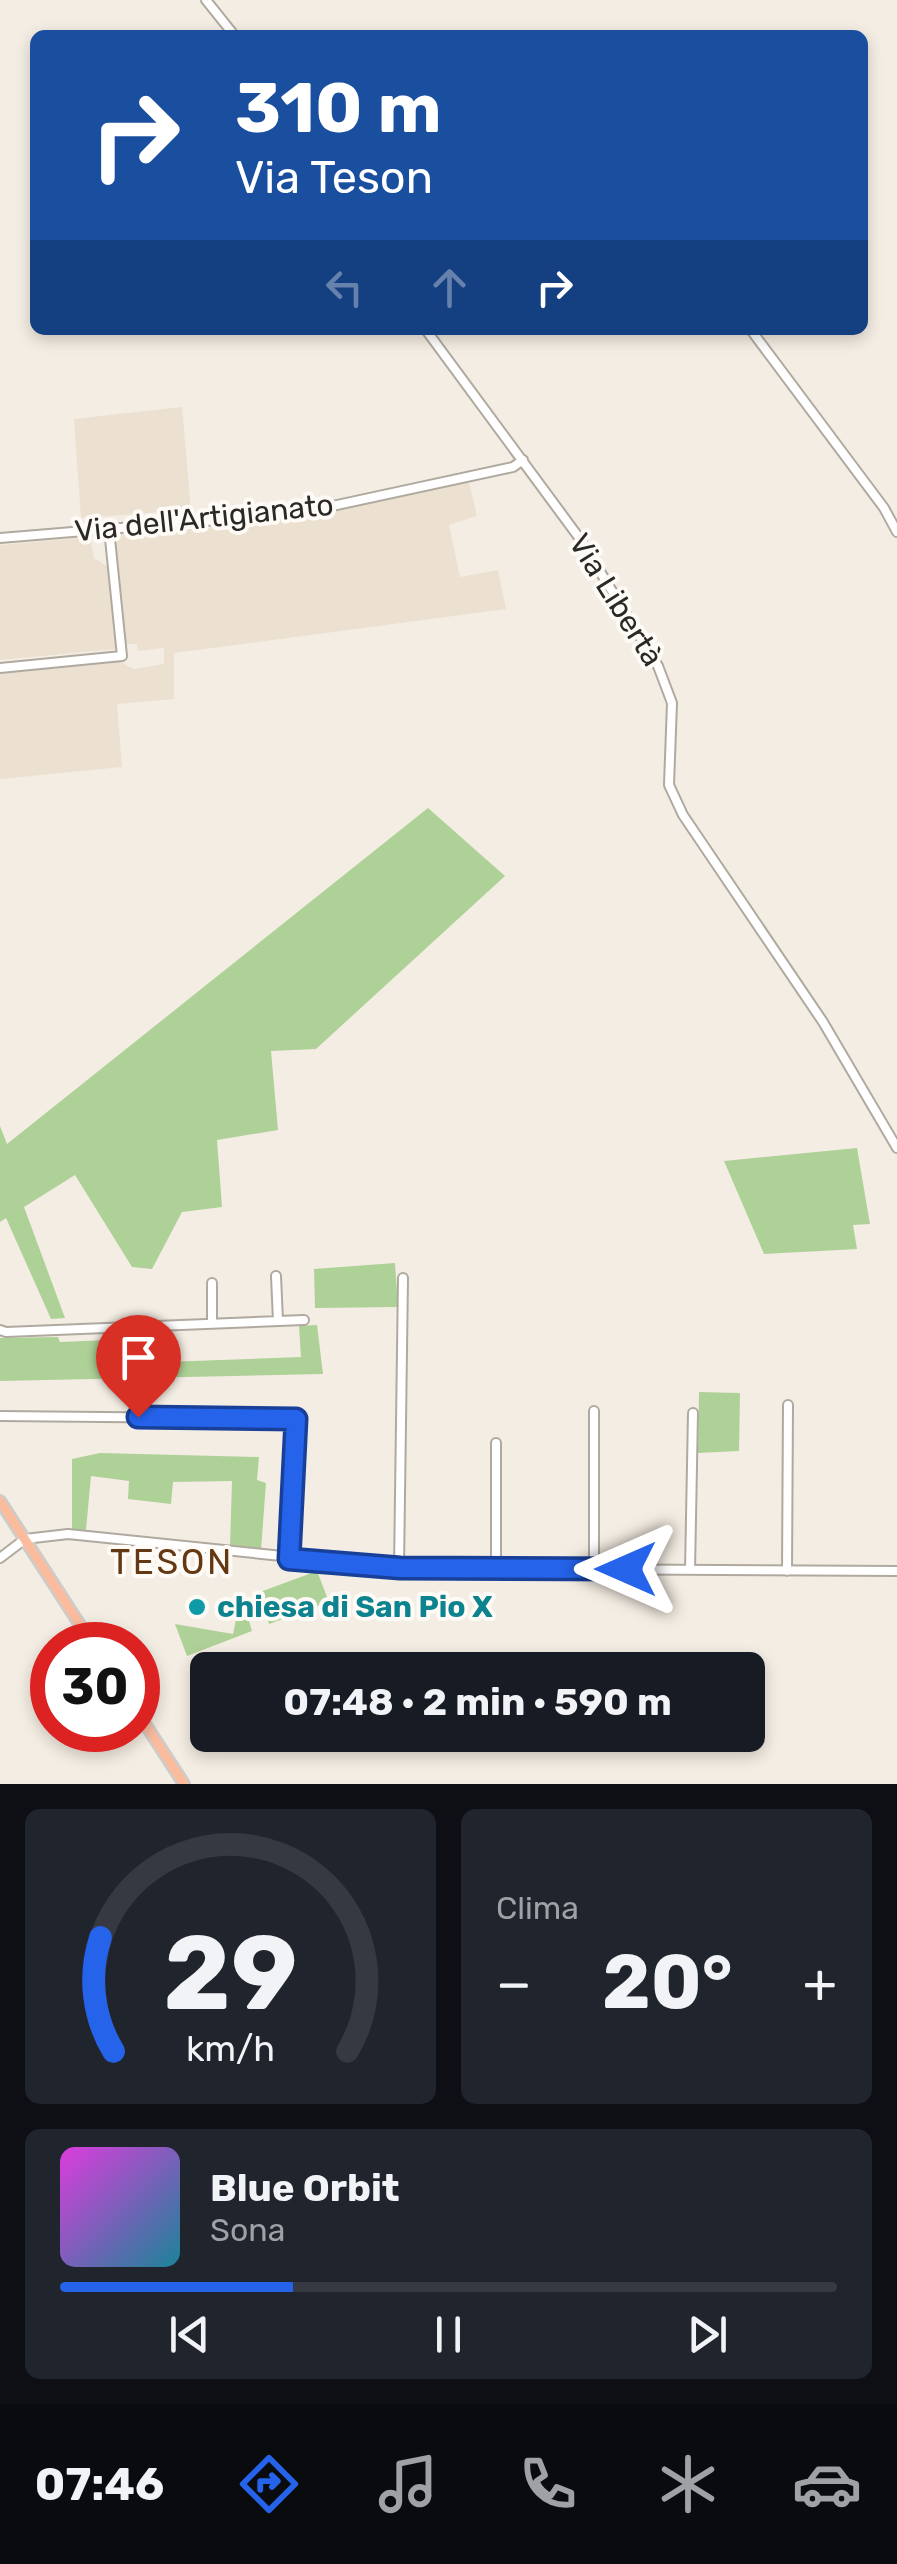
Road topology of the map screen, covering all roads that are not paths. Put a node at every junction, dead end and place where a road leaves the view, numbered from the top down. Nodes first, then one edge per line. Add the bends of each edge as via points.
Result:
1 (206, 0) edge
2 (230, 30) edge
3 (430, 335) edge
4 (754, 335) edge
5 (523, 460) junction
6 (108, 528) junction
7 (897, 532) edge
8 (0, 538) edge
9 (0, 668) edge
10 (897, 1148) edge
11 (276, 1276) dead end
12 (403, 1278) dead end
13 (212, 1282) dead end
14 (304, 1320) dead end
15 (278, 1321) junction
16 (212, 1323) junction
17 (0, 1330) edge
18 (788, 1405) dead end
19 (594, 1411) dead end
20 (693, 1413) dead end
21 (0, 1416) edge
22 (496, 1443) dead end
23 (0, 1501) edge
24 (24, 1539) junction
25 (0, 1558) edge
26 (289, 1559) junction
27 (400, 1568) junction
28 (496, 1568) junction
29 (594, 1569) junction
30 (690, 1570) junction
31 (897, 1570) edge
32 (786, 1571) junction
33 (79, 1622) edge
34 (160, 1747) edge
35 (184, 1784) edge

1 - 2 street
3 - 5 street, Via Libertà
4 - 7 street
5 - 6 street, Via dell'Artigianato via 300,514
5 - 10 street, Via Libertà via 664,678 672,703 669,784 682,815 823,1022
6 - 8 street, Via dell'Artigianato
6 - 9 street via 122,656
11 - 15 street
12 - 27 street
13 - 16 street
14 - 15 street
15 - 16 street
16 - 17 street
18 - 32 street
19 - 29 street
20 - 30 street
21 - 26 street via 296,1419
22 - 28 street
23 - 24 main road
24 - 25 street
24 - 26 street via 68,1534
24 - 33 main road
26 - 27 street
27 - 28 street
28 - 29 street
29 - 30 street
30 - 32 street
31 - 32 street
34 - 35 main road

